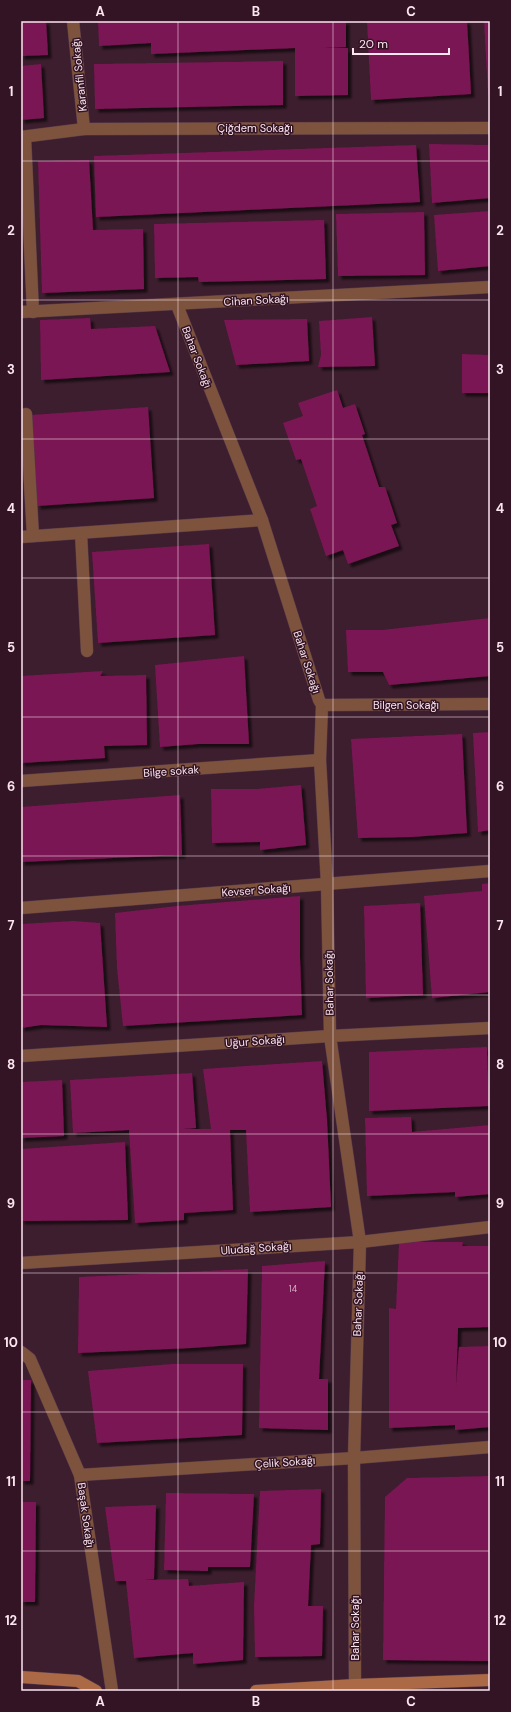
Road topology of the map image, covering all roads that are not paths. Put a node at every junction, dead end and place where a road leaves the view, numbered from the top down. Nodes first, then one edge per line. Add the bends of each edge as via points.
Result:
1 (73, 21) edge
2 (490, 128) edge
3 (84, 129) junction
4 (23, 137) edge
5 (490, 287) edge
6 (177, 305) junction
7 (27, 312) edge
8 (26, 414) dead end
9 (262, 520) junction
10 (81, 533) junction
11 (27, 537) edge
12 (87, 651) dead end
13 (490, 704) edge
14 (322, 705) junction
15 (320, 760) junction
16 (21, 781) edge
17 (490, 871) edge
18 (327, 884) junction
19 (21, 908) edge
20 (490, 1028) edge
21 (330, 1036) junction
22 (21, 1056) edge
23 (490, 1227) edge
24 (360, 1242) junction
25 (21, 1263) edge
26 (21, 1352) edge
27 (490, 1446) edge
28 (354, 1458) junction
29 (80, 1475) junction
30 (21, 1677) edge
31 (490, 1680) edge
32 (355, 1685) junction
33 (96, 1691) edge
34 (112, 1691) edge
35 (256, 1691) edge

1 - 3 street, Karanfil Sokağı
2 - 3 street, Çiğdem Sokağı
3 - 4 street, Çiğdem Sokağı
4 - 7 street
5 - 6 street, Cihan Sokağı
6 - 7 street, Cihan Sokağı
6 - 9 street, Bahar Sokağı
8 - 11 street
9 - 10 street
9 - 14 street, Bahar Sokağı
10 - 11 street
10 - 12 street
13 - 14 street, Bilgen Sokağı
14 - 15 street, Bahar Sokağı
15 - 16 street, Bilge sokak
15 - 18 street, Bahar Sokağı
17 - 18 street, Kevser Sokağı
18 - 19 street, Kevser Sokağı
18 - 21 street, Bahar Sokağı
20 - 21 street, Uğur Sokağı
21 - 22 street, Uğur Sokağı
21 - 24 street, Bahar Sokağı
23 - 24 street, Uludağ Sokağı
24 - 25 street, Uludağ Sokağı
24 - 28 street, Bahar Sokağı
26 - 29 street, Başak Sokağı via 30,1359
27 - 28 street, Çelik Sokağı
28 - 29 street, Çelik Sokağı
28 - 32 street, Bahar Sokağı
29 - 34 street, Başak Sokağı
30 - 33 street via 78,1681
31 - 32 street
32 - 35 street

